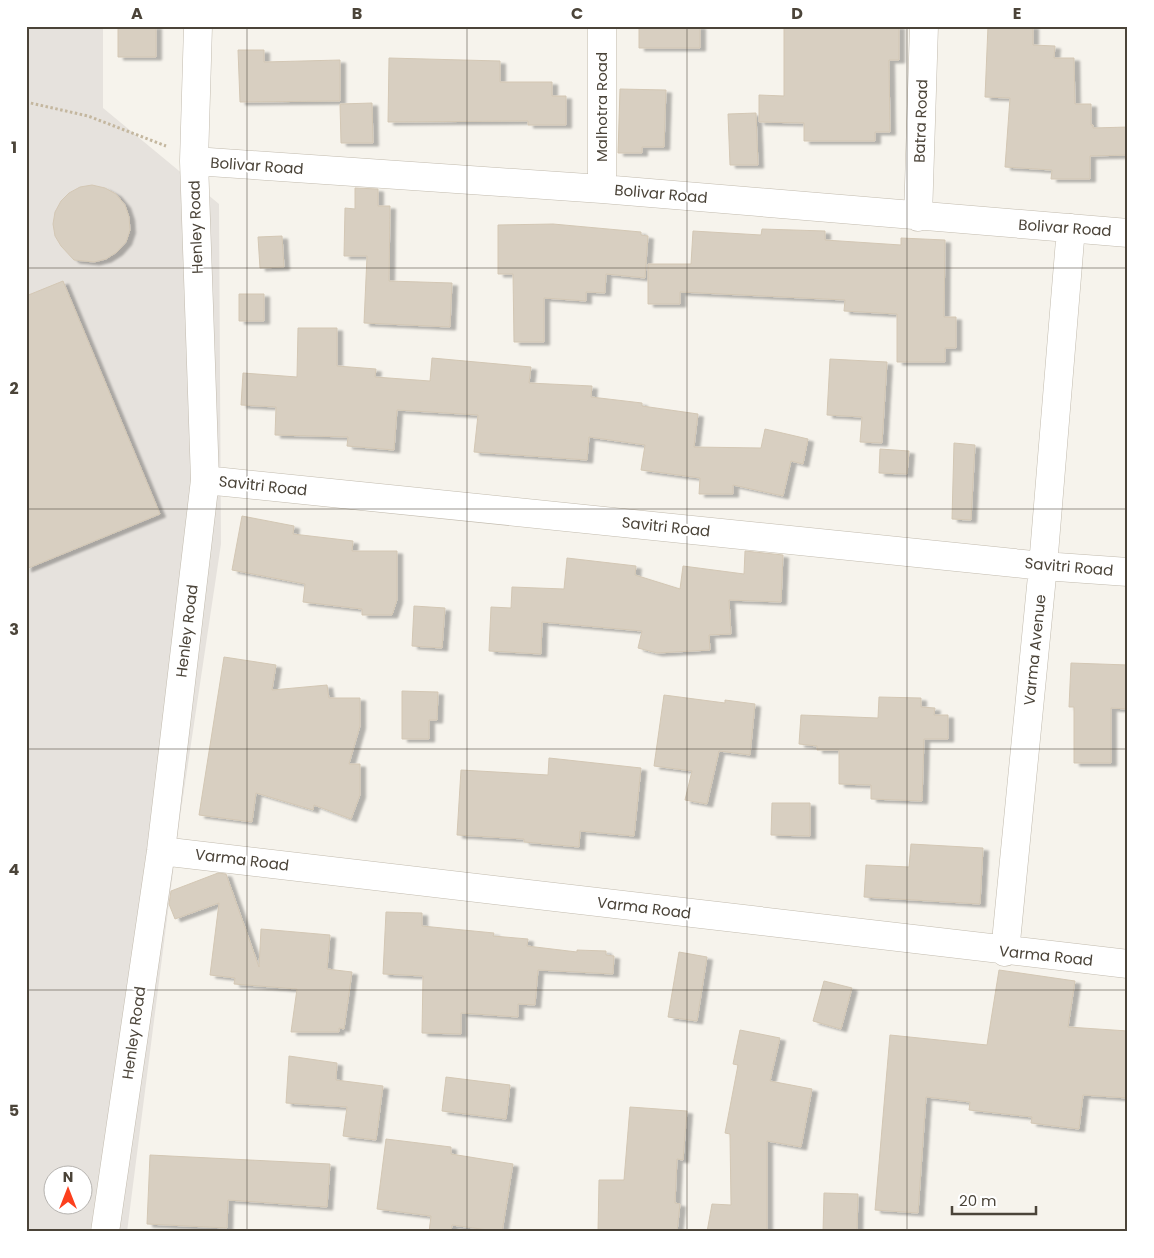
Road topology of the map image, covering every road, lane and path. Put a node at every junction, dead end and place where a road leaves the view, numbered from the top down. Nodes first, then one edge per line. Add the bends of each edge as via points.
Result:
1 (198, 26) edge
2 (602, 26) edge
3 (924, 26) edge
4 (26, 102) edge
5 (194, 154) junction
6 (602, 189) junction
7 (918, 217) junction
8 (1070, 228) junction
9 (1128, 232) edge
10 (205, 480) junction
11 (1043, 566) junction
12 (1128, 572) edge
13 (161, 851) junction
14 (1005, 952) junction
15 (1128, 964) edge
16 (105, 1232) edge

1 - 5 street, Henley Road
2 - 6 street, Malhotra Road
3 - 7 street, Batra Road
4 - 5 path via 88,116
5 - 6 street, Bolivar Road
5 - 10 street, Henley Road
6 - 7 street, Bolivar Road
7 - 8 street, Bolivar Road
8 - 9 street, Bolivar Road
8 - 11 street, Varma Avenue
10 - 11 street, Savitri Road
10 - 13 street, Henley Road
11 - 12 street, Savitri Road
11 - 14 street, Varma Avenue
13 - 14 street, Varma Road
13 - 16 street, Henley Road
14 - 15 street, Varma Road

